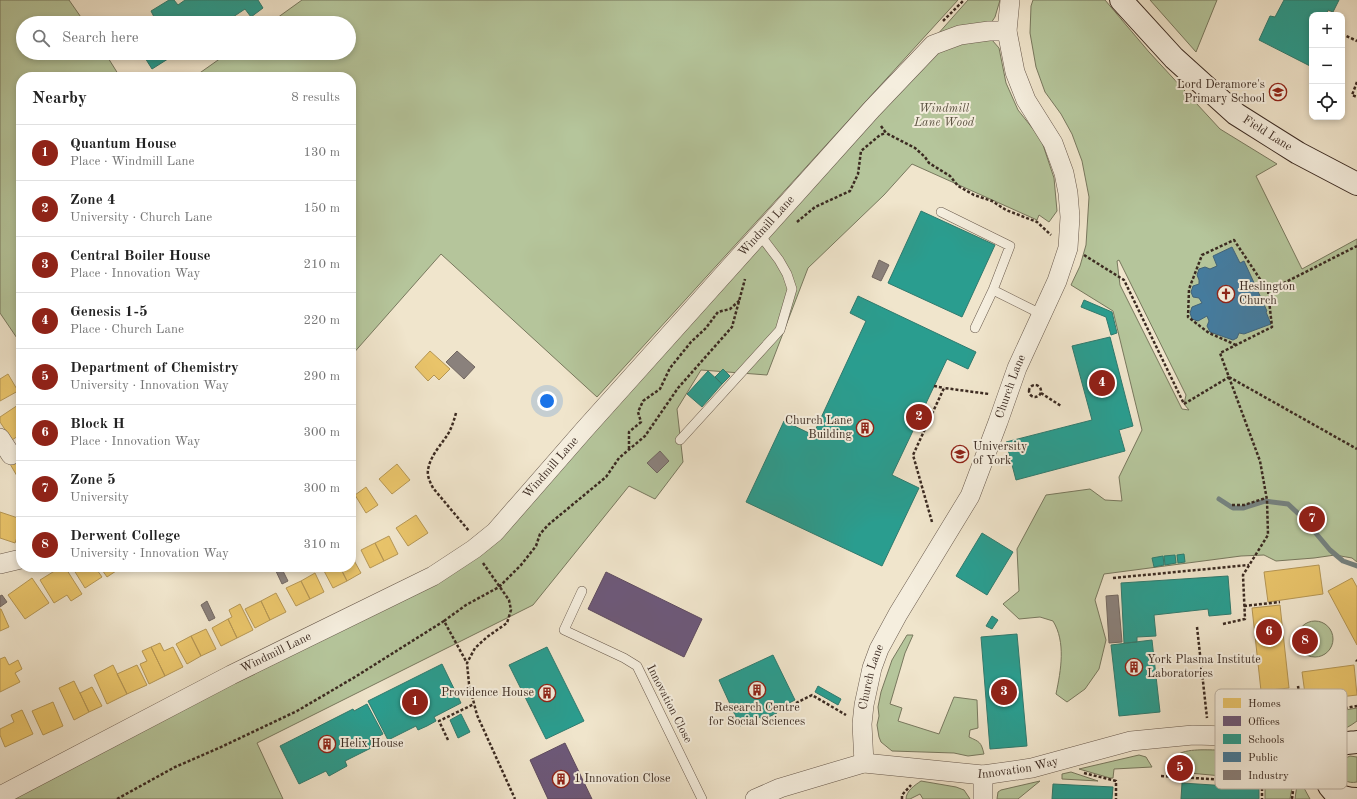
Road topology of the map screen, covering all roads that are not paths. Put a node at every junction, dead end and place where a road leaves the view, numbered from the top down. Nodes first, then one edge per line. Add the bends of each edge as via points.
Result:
1 (1010, 0) edge
2 (1121, 0) edge
3 (1007, 31) junction
4 (1357, 184) edge
5 (941, 212) dead end
6 (757, 237) junction
7 (993, 290) junction
8 (1041, 314) junction
9 (974, 328) dead end
10 (0, 438) edge
11 (680, 440) dead end
12 (11, 455) dead end
13 (16, 560) edge
14 (0, 564) edge
15 (582, 591) dead end
16 (1215, 735) edge
17 (864, 763) junction
18 (983, 775) junction
19 (1332, 789) edge
20 (2, 790) edge
21 (702, 799) edge
22 (755, 799) edge
23 (983, 799) edge
24 (1357, 799) edge

1 - 3 street, Church Lane
2 - 4 street, Field Lane via 1174,58 1236,114 1298,153
3 - 6 street, Windmill Lane via 960,35 933,45
3 - 8 street, Church Lane via 1015,72 1026,100 1053,143 1064,173 1069,201 1068,248 1057,282
5 - 7 lane via 1010,246
6 - 11 lane via 760,235 779,260 792,289 780,330
6 - 20 street, Windmill Lane via 495,532 478,546 433,576
7 - 8 lane
7 - 9 lane
8 - 17 street, Church Lane via 1017,368 970,496 879,649 872,668 862,724
10 - 12 street
13 - 14 street
15 - 21 lane, Innovation Close via 564,630 637,666
16 - 18 street, Innovation Way via 1130,741 1032,768
17 - 18 street, Innovation Way
17 - 22 street, Innovation Way via 780,788
18 - 23 street
19 - 24 street via 1346,799

